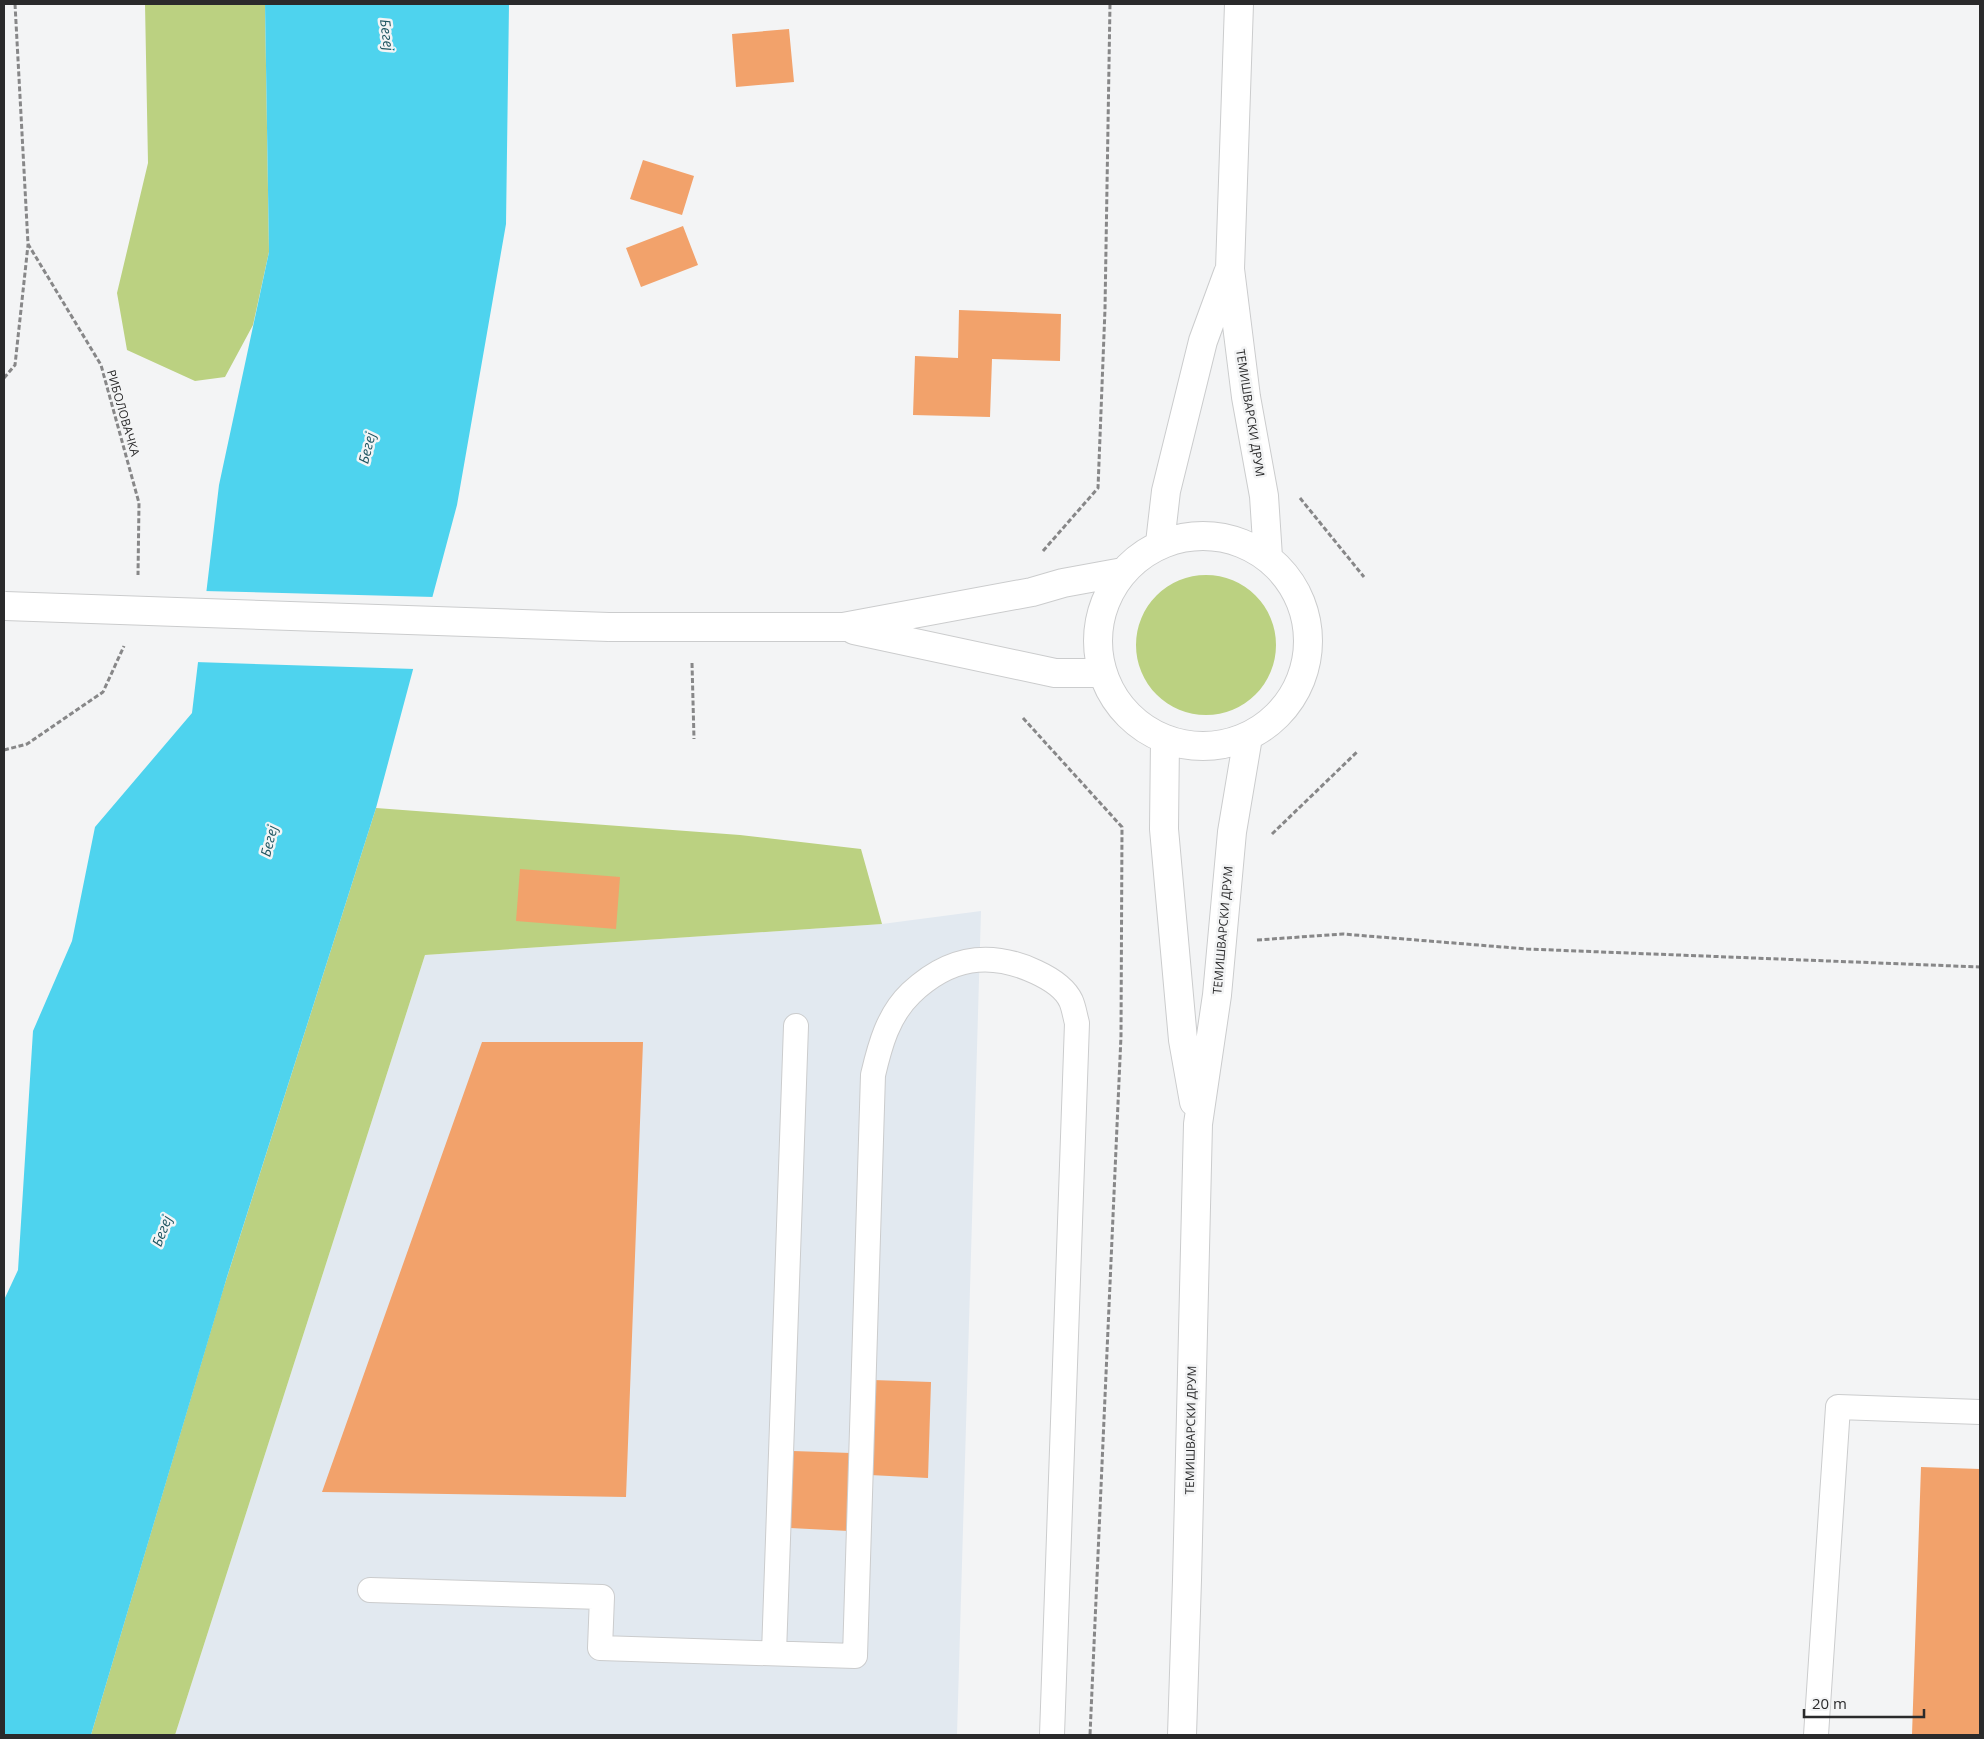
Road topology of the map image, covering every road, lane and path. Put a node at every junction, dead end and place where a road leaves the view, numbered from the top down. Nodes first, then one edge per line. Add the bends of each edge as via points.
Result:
1 (15, 4) edge
2 (1110, 4) edge
3 (1239, 4) edge
4 (28, 244) junction
5 (1230, 269) junction
6 (4, 378) edge
7 (1299, 498) dead end
8 (1160, 543) junction
9 (1041, 554) dead end
10 (1268, 557) junction
11 (1123, 572) junction
12 (138, 577) dead end
13 (1364, 577) dead end
14 (4, 606) edge
15 (691, 627) junction
16 (843, 627) junction
17 (126, 640) dead end
18 (1102, 673) junction
19 (1023, 718) dead end
20 (1248, 737) junction
21 (694, 739) dead end
22 (1165, 740) junction
23 (4, 750) edge
24 (1358, 751) dead end
25 (1272, 834) dead end
26 (1223, 942) junction
27 (1980, 968) edge
28 (796, 1026) dead end
29 (1198, 1124) junction
30 (1980, 1412) edge
31 (370, 1590) dead end
32 (774, 1654) junction
33 (1052, 1735) edge
34 (1090, 1735) edge
35 (1182, 1735) edge
36 (1816, 1735) edge

1 - 4 path, РИБОЛОВАЧКА
2 - 9 path via 1105,308 1098,488
3 - 5 main road, ТЕМИШВАРСКИ ДРУМ
4 - 6 path via 15,365
4 - 12 path, РИБОЛОВАЧКА via 101,365 139,503
5 - 8 main road, ТЕМИШВАРСКИ ДРУМ via 1203,341 1166,491
5 - 10 main road, ТЕМИШВАРСКИ ДРУМ via 1246,397 1264,496
7 - 13 path
8 - 10 main road via 1190,536 1218,536 1245,543
8 - 11 main road
10 - 20 main road via 1296,589 1308,630 1304,672 1284,709 1268,725
11 - 16 main road
11 - 18 main road via 1105,603 1097,638
14 - 15 main road, bridge via 609,627
15 - 16 main road
15 - 21 path
16 - 18 main road via 1056,672
17 - 23 path via 103,692 27,744
18 - 22 main road via 1116,701 1137,724
19 - 34 path via 1122,827 1121,1036
20 - 22 main road via 1220,746 1192,746
20 - 26 main road, ТЕМИШВАРСКИ ДРУМ via 1232,832
22 - 29 main road, ТЕМИШВАРСКИ ДРУМ via 1163,814 1176,970 1183,1040
24 - 25 path
26 - 27 path via 1343,934 1527,949
26 - 29 main road, ТЕМИШВАРСКИ ДРУМ
28 - 32 lane
29 - 35 main road, ТЕМИШВАРСКИ ДРУМ
30 - 36 lane via 1838,1407
31 - 32 lane via 602,1598 600,1648
32 - 33 lane via 855,1656 873,1075 881,1042 894,1015 910,994 931,976 977,958 1001,959 1022,965 1062,988 1071,1001 1077,1023

